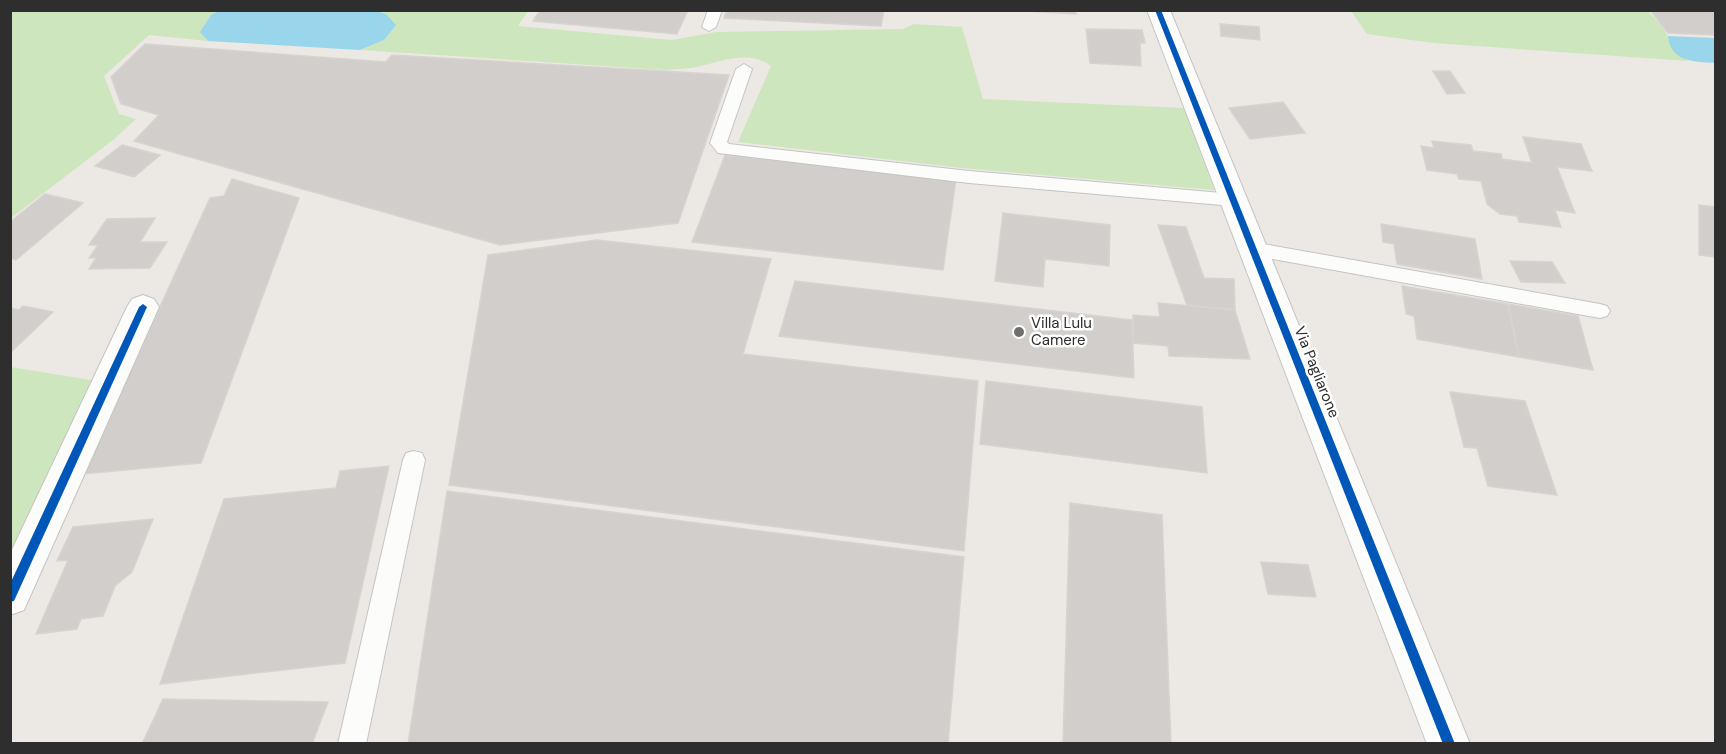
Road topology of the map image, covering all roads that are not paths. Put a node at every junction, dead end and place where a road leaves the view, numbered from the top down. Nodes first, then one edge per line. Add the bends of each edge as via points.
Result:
1 (715, 10) edge
2 (1158, 10) edge
3 (709, 27) dead end
4 (744, 69) dead end
5 (1233, 200) junction
6 (1252, 249) junction
7 (143, 307) dead end
8 (1600, 311) dead end
9 (414, 460) dead end
10 (10, 597) edge
11 (352, 744) edge
12 (1449, 744) edge

1 - 3 lane
2 - 5 street, Via Pagliarone
4 - 5 lane via 718,143 724,149 969,177
5 - 6 street, Via Pagliarone
6 - 8 lane
6 - 12 street, Via Pagliarone
7 - 10 street
9 - 11 lane

